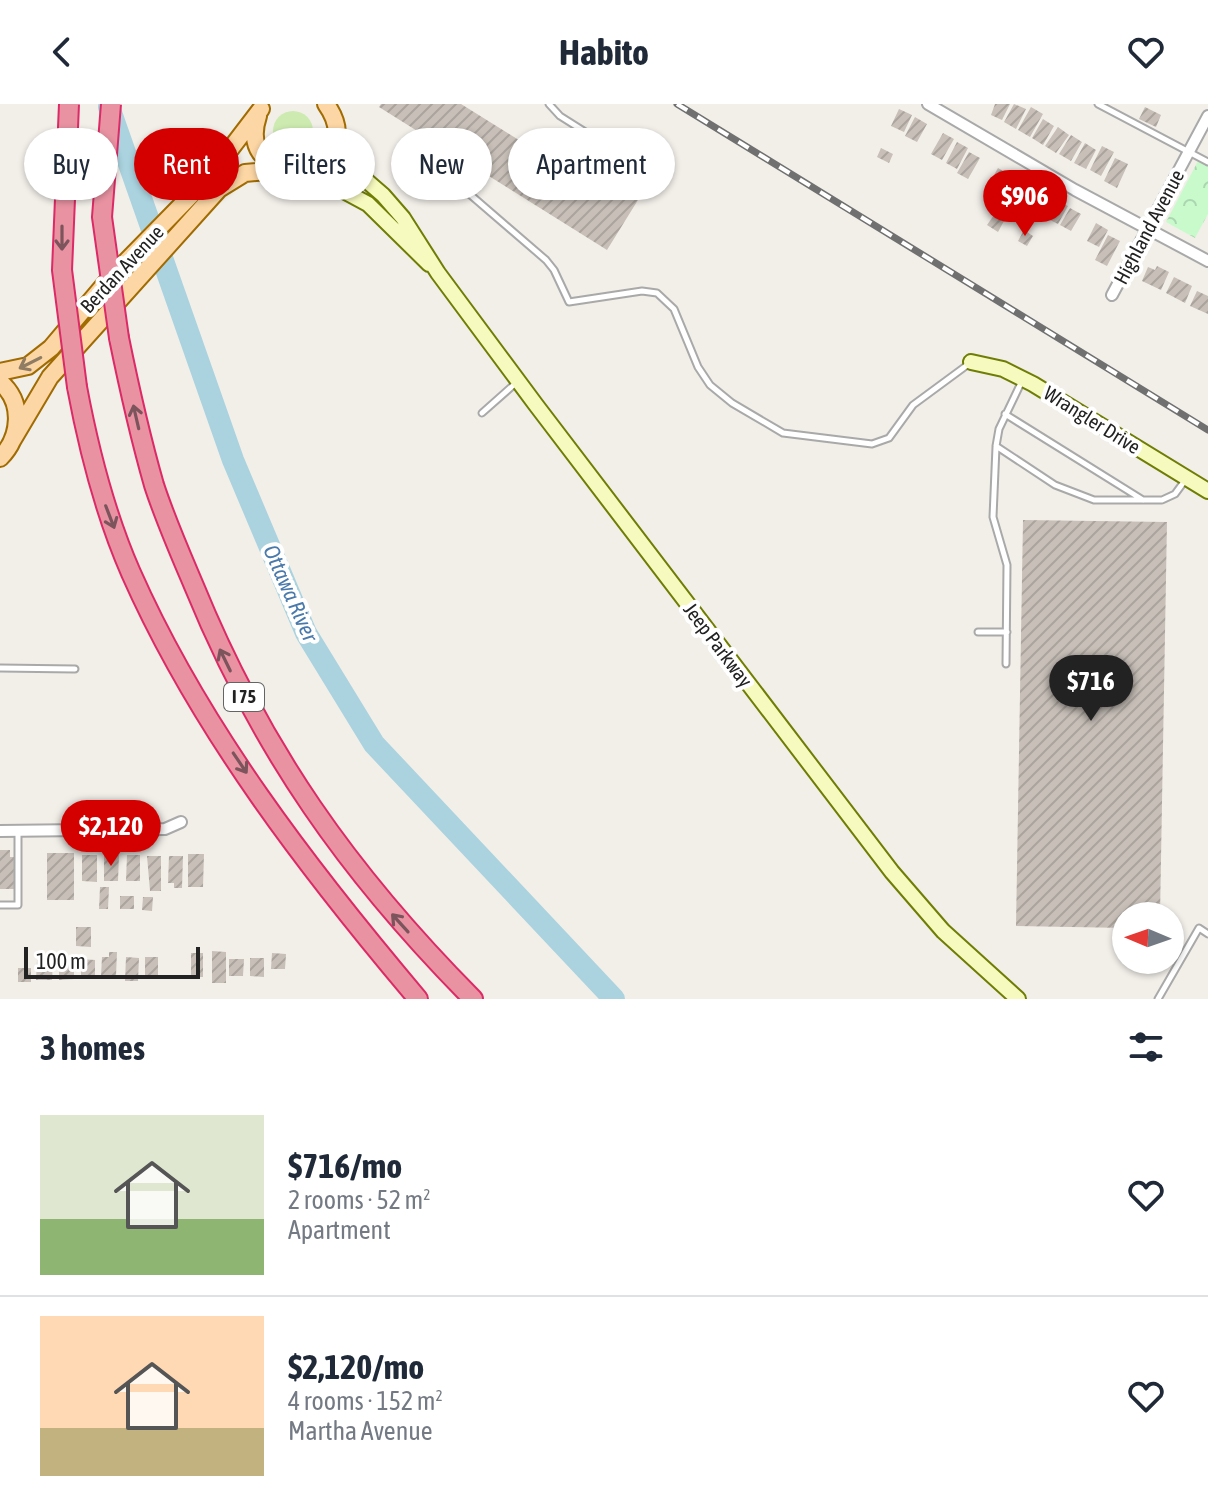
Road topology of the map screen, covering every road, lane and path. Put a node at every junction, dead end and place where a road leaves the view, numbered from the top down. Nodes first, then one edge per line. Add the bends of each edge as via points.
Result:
1 (69, 104) edge
2 (111, 104) edge
3 (549, 104) edge
4 (928, 104) edge
5 (1098, 104) edge
6 (263, 106) edge
7 (333, 114) edge
8 (1208, 116) edge
9 (257, 128) edge
10 (579, 128) edge
11 (1189, 152) junction
12 (1208, 162) edge
13 (255, 171) edge
14 (360, 200) edge
15 (476, 200) edge
16 (1148, 229) junction
17 (1208, 261) edge
18 (438, 273) junction
19 (1112, 295) dead end
20 (971, 362) joint
21 (0, 372) edge
22 (1023, 379) junction
23 (518, 381) junction
24 (0, 382) edge
25 (482, 413) dead end
26 (1005, 414) junction
27 (12, 441) junction
28 (996, 446) junction
29 (1, 458) edge
30 (1187, 478) junction
31 (1208, 491) edge
32 (1144, 500) junction
33 (978, 632) dead end
34 (1007, 632) junction
35 (1006, 664) dead end
36 (0, 668) edge
37 (75, 669) dead end
38 (181, 822) dead end
39 (0, 831) edge
40 (18, 831) junction
41 (0, 905) edge
42 (1208, 934) edge
43 (438, 964) junction
44 (1011, 996) edge
45 (418, 999) edge
46 (473, 999) edge
47 (484, 999) edge
48 (1158, 999) edge

1 -> 45 highway, I 75, bridge via 62,270 77,387 104,500 132,574 191,688 281,826
43 -> 2 highway, I 75, bridge via 336,844 267,741 222,655 155,487 119,338 102,205
3 - 10 lane
4 - 16 street
5 - 11 lane
6 - 9 main road
6 -> 21 main road, Berdan Avenue via 229,153 37,362
7 - 18 street, Jeep Parkway via 353,169 403,218
8 - 11 street, Highland Avenue
11 - 12 lane
11 - 16 street, Highland Avenue
13 - 27 main road, Berdan Avenue via 231,179 65,359
14 - 18 street, Jeep Parkway
15 - 20 lane via 546,260 569,302 657,293 674,309 710,385 783,433 872,444 889,438 913,405
16 - 17 street
16 - 19 street, Highland Avenue
18 - 23 street, Jeep Parkway
20 - 22 street, Wrangler Drive
22 - 26 lane
22 - 30 street, Wrangler Drive
23 - 25 lane
23 - 44 street, Jeep Parkway via 892,872 943,931
24 - 27 main road via 16,407
26 - 28 lane
26 - 32 lane
27 - 29 main road, Berdan Avenue
28 - 32 lane via 1071,493 1094,500
28 - 34 lane via 993,517 1006,551
30 - 31 street, Wrangler Drive
30 - 32 lane via 1175,494
33 - 34 lane
34 - 35 lane
36 - 37 lane
38 - 40 street via 165,829
39 - 40 street
40 - 41 lane via 18,905
42 - 48 lane via 1199,928
43 - 46 highway, I 75
43 - 47 highway

